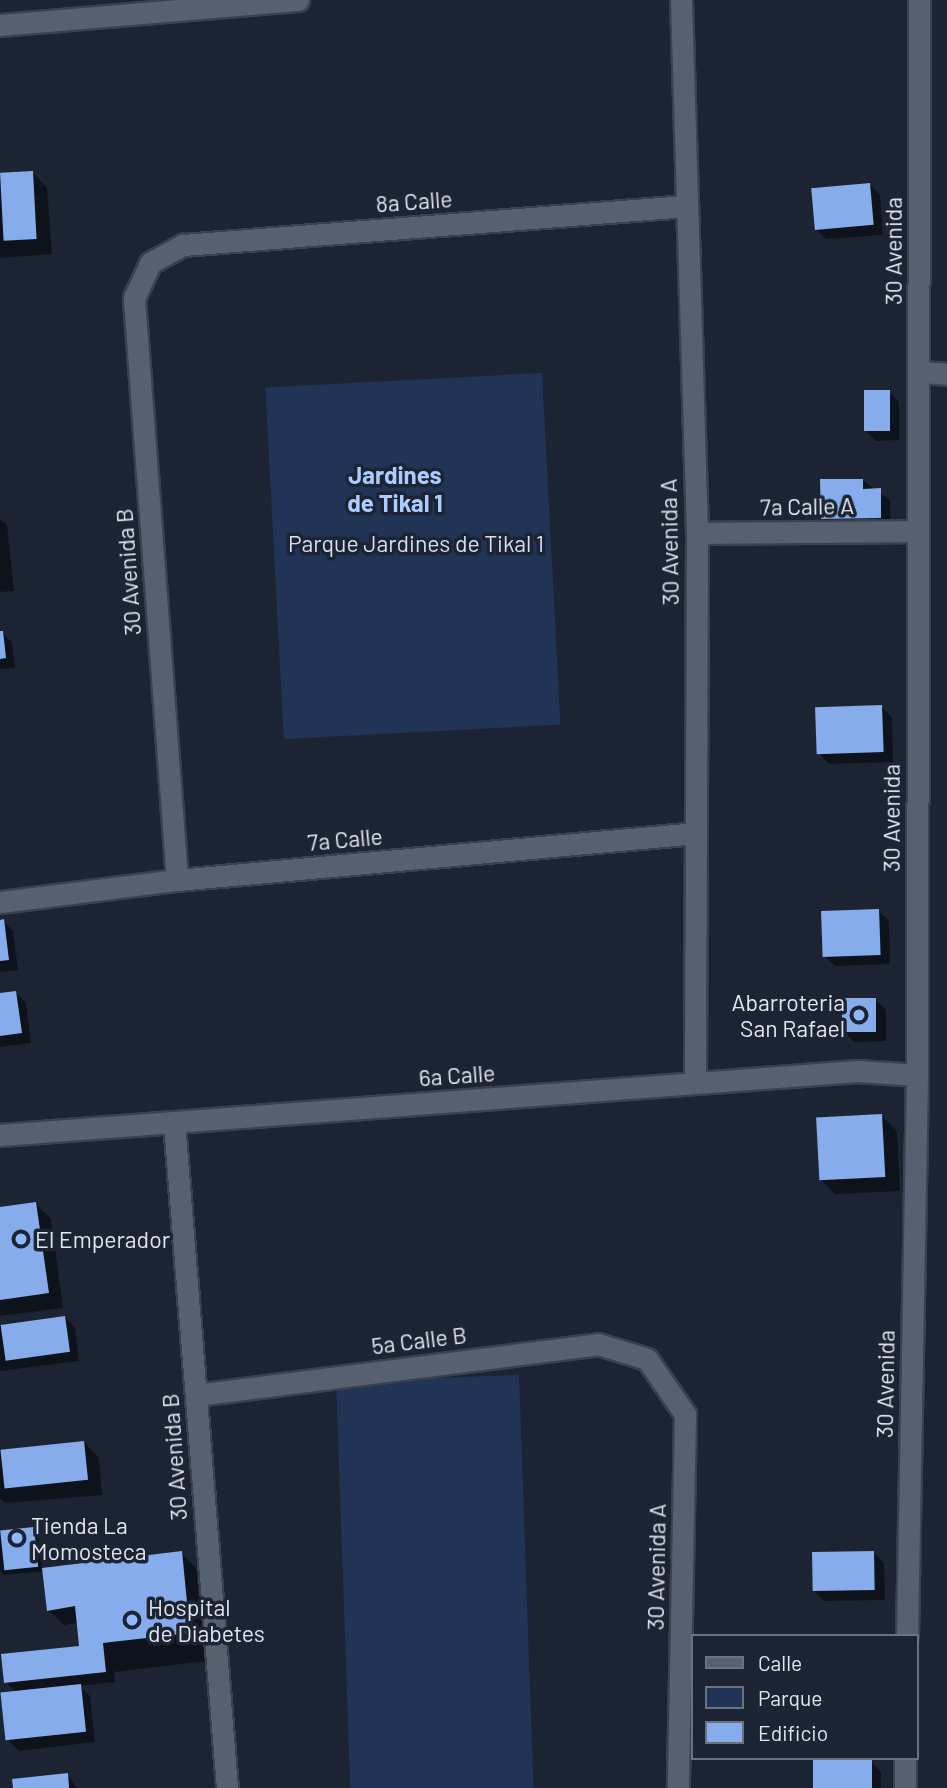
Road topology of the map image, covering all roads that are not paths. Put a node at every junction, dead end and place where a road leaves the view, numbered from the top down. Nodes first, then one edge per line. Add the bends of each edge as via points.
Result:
1 (298, 0) edge
2 (681, 0) edge
3 (919, 0) edge
4 (0, 25) edge
5 (686, 206) junction
6 (150, 263) joint
7 (920, 372) junction
8 (947, 374) edge
9 (918, 531) junction
10 (697, 533) junction
11 (696, 833) junction
12 (177, 880) junction
13 (0, 902) edge
14 (917, 1075) junction
15 (695, 1083) junction
16 (174, 1122) junction
17 (0, 1135) edge
18 (647, 1359) joint
19 (196, 1395) junction
20 (907, 1634) edge
21 (905, 1760) edge
22 (226, 1788) edge
23 (678, 1788) edge
24 (905, 1788) edge

1 - 4 street
2 - 5 street, 30 Avenida A
3 - 7 street, 30 Avenida
5 - 6 street, 8a Calle via 183,245
5 - 10 street, 30 Avenida A
6 - 12 street, 30 Avenida B via 134,298
7 - 8 street
7 - 9 street, 30 Avenida
9 - 10 street, 7a Calle A
9 - 14 street, 30 Avenida
10 - 11 street, 30 Avenida A
11 - 12 street, 7a Calle
11 - 15 street, 30 Avenida A
12 - 13 street, 7a Calle
14 - 15 street, 6a Calle via 859,1071
14 - 20 street, 30 Avenida
15 - 16 street, 6a Calle
16 - 17 street, 6a Calle
16 - 19 street, 30 Avenida B
18 - 19 street, 5a Calle B via 598,1344
18 - 23 street, 30 Avenida A via 685,1415
19 - 22 street, 30 Avenida B
21 - 24 street

